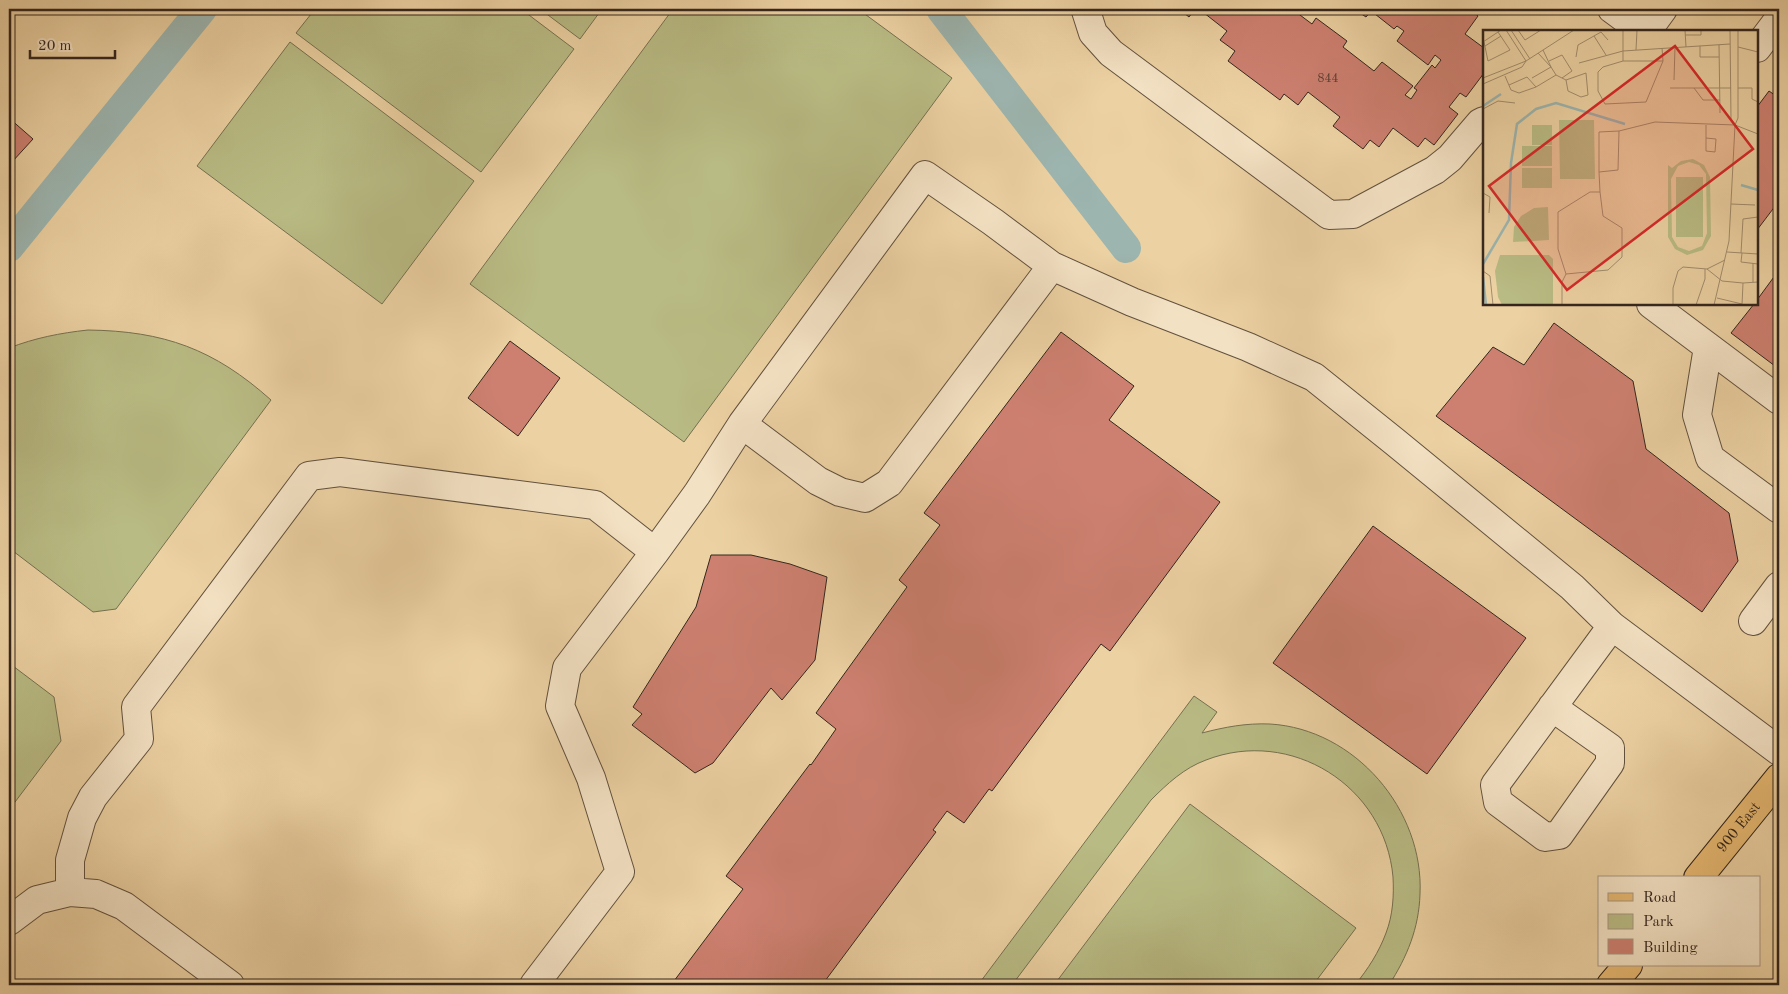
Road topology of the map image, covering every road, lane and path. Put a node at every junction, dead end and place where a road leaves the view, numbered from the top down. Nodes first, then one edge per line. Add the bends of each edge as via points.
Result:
1 (1087, 9) edge
2 (1612, 9) edge
3 (1663, 9) edge
4 (1779, 19) edge
5 (1641, 30) edge
6 (1648, 30) edge
7 (1758, 47) edge
8 (1483, 122) edge
9 (1052, 266) junction
10 (1651, 305) edge
11 (1708, 347) junction
12 (1779, 400) edge
13 (742, 424) junction
14 (1779, 509) edge
15 (655, 552) junction
16 (1779, 586) edge
17 (1753, 621) dead end
18 (1612, 626) junction
19 (1552, 707) junction
20 (1779, 751) edge
21 (1779, 778) edge
22 (1700, 876) edge
23 (70, 892) junction
24 (9, 921) edge
25 (1627, 966) edge
26 (230, 985) edge
27 (534, 985) edge
28 (1611, 985) edge

1 - 8 lane via 1093,33 1111,52 1329,215 1353,214 1435,170
2 - 5 lane
3 - 6 lane
4 - 7 lane
9 - 13 lane via 889,483 865,498 840,492 818,481
9 - 13 lane via 925,174
9 - 18 lane via 1314,377 1565,581
10 - 11 lane
11 - 12 lane
11 - 14 lane via 1697,415 1710,458
13 - 15 lane
15 - 23 lane via 595,505 340,472 309,476 136,707 140,739 93,797 82,818 70,860
15 - 27 lane via 566,668 560,706 591,778 620,872
16 - 17 lane
18 - 19 lane
18 - 20 lane
19 - 19 lane via 1495,785 1498,802 1545,837 1559,835 1610,764 1610,748
21 - 22 main road, 900 East
23 - 24 lane via 37,900
23 - 26 lane via 96,894 124,906
25 - 28 main road

